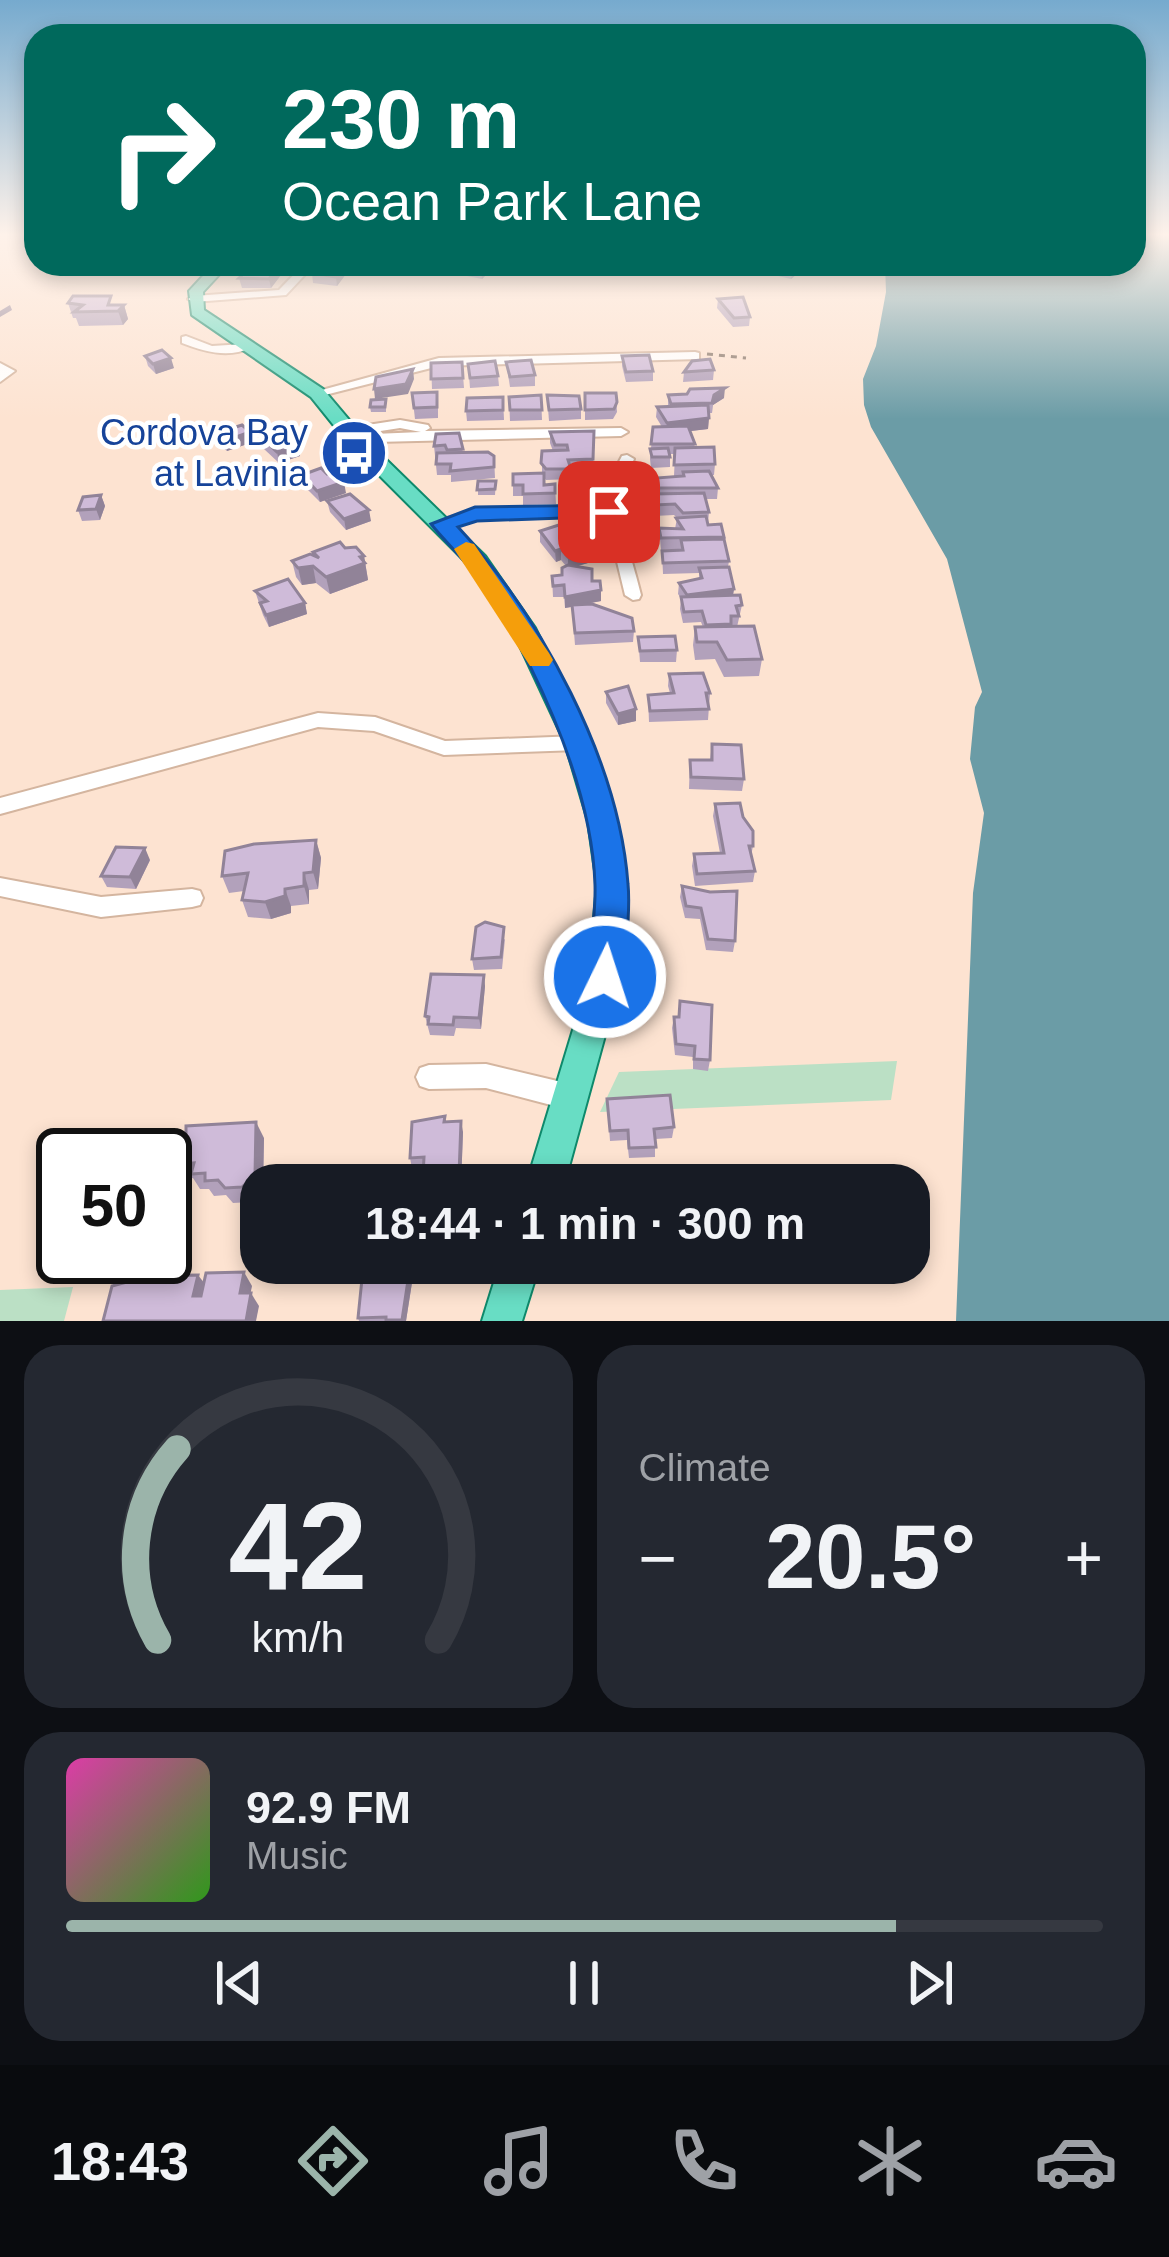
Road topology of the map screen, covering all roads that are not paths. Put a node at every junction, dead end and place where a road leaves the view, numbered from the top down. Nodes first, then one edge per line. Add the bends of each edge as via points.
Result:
1 (240, 296) edge
2 (194, 297) joint
3 (186, 340) dead end
4 (245, 348) junction
5 (695, 356) edge
6 (0, 367) edge
7 (0, 378) edge
8 (317, 393) junction
9 (355, 439) junction
10 (609, 512) junction
11 (443, 524) junction
12 (633, 595) dead end
13 (578, 743) junction
14 (0, 806) edge
15 (0, 887) edge
16 (192, 898) dead end
17 (429, 1076) dead end
18 (574, 1098) junction
19 (552, 1164) edge
20 (513, 1284) edge
21 (502, 1321) edge

1 - 2 street
2 - 4 main road via 203,319
3 - 4 street via 212,350
4 - 8 main road
5 - 8 street via 439,362
6 - 7 street via 9,371
8 - 9 main road
9 - 10 street via 626,425 626,457
9 - 11 main road
10 - 11 street via 475,514
10 - 12 street
11 - 13 main road via 523,628
13 - 14 street via 444,748 375,724 318,720
13 - 18 main road via 612,885 605,977
15 - 16 street via 101,907
17 - 18 street via 486,1076
18 - 19 main road
20 - 21 main road

